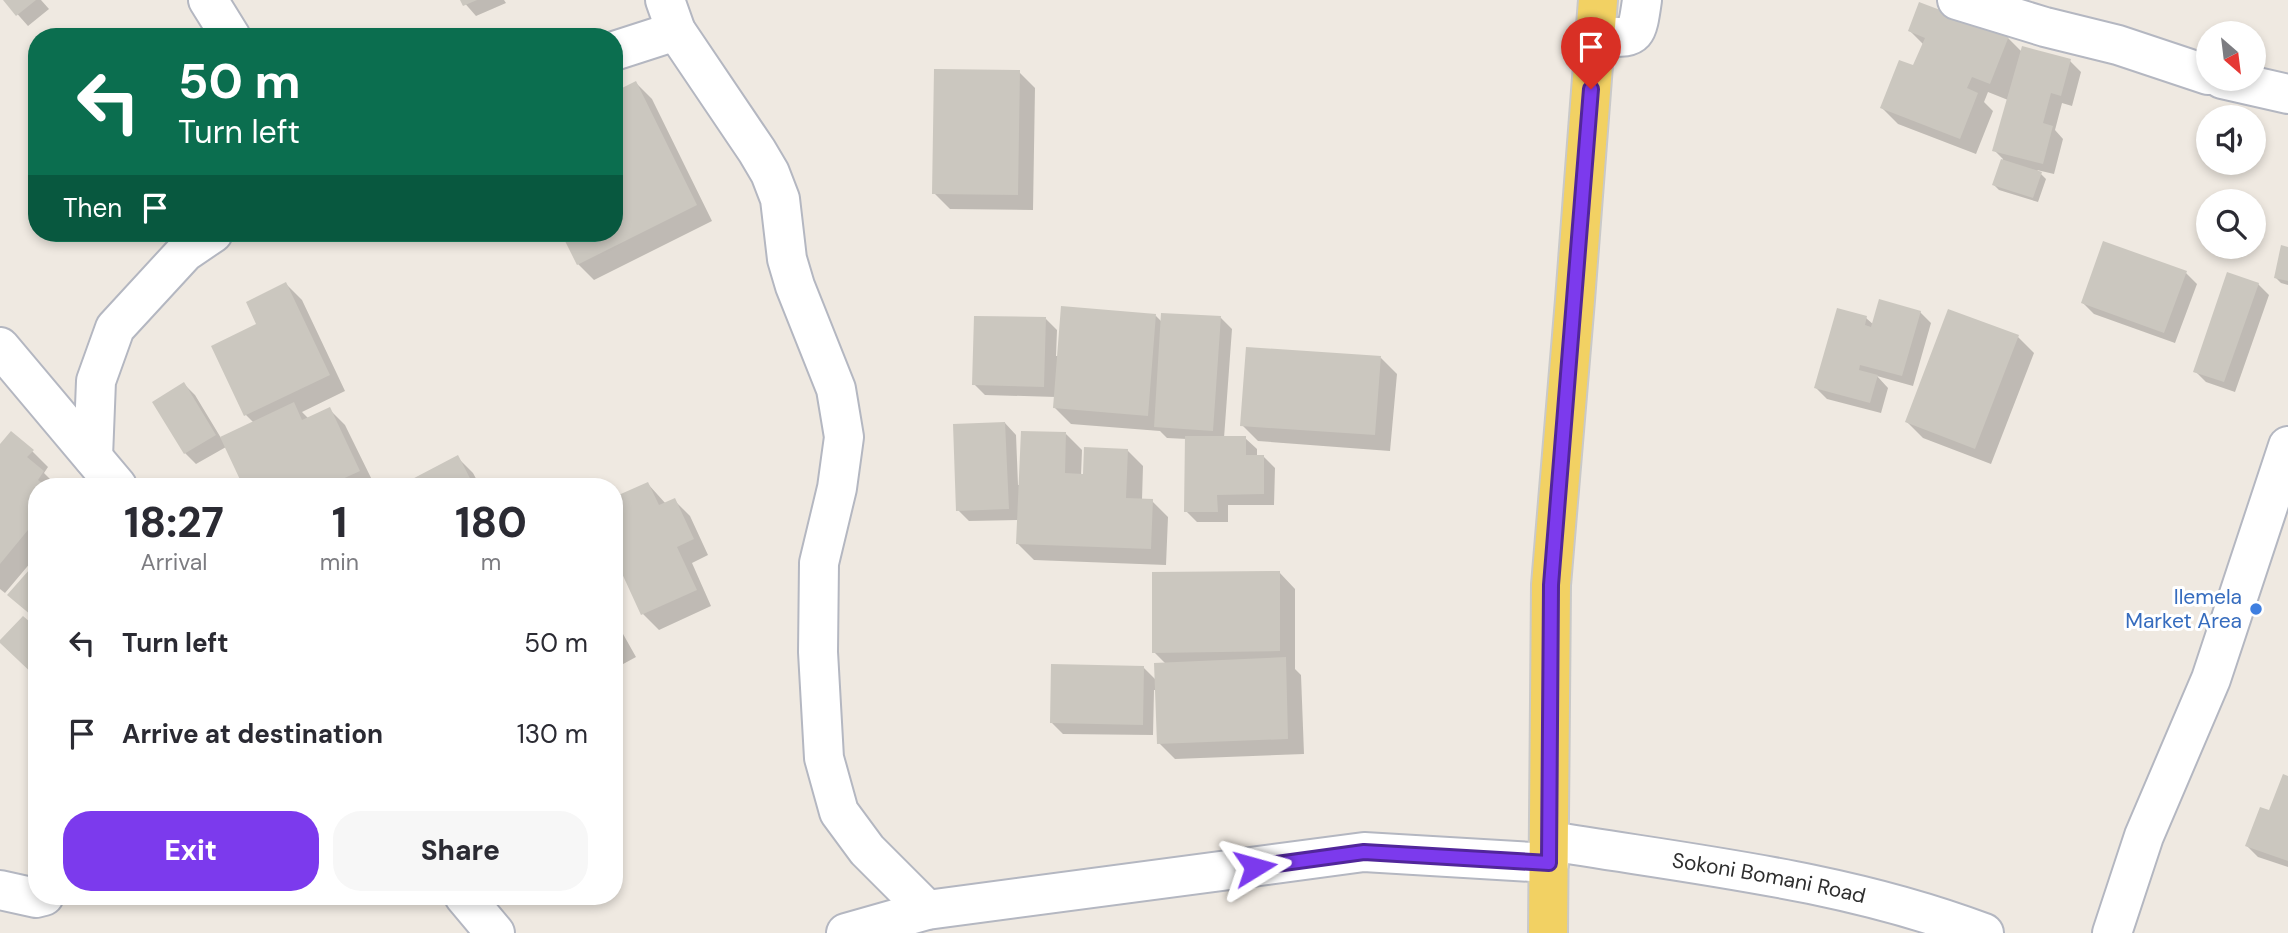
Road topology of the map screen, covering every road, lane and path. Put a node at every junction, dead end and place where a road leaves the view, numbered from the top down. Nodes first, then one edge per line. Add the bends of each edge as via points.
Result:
1 (208, 0) edge
2 (1642, 0) edge
3 (1956, 0) edge
4 (670, 15) edge
5 (1596, 18) edge
6 (225, 28) edge
7 (623, 45) edge
8 (2196, 71) edge
9 (2266, 89) edge
10 (2288, 94) edge
11 (200, 242) edge
12 (0, 347) edge
13 (2288, 446) edge
14 (93, 457) junction
15 (110, 478) edge
16 (1549, 852) junction
17 (0, 890) edge
18 (28, 896) edge
19 (472, 905) edge
20 (927, 910) junction
21 (495, 933) edge
22 (846, 933) edge
23 (1548, 933) edge
24 (1984, 933) edge
25 (2112, 933) edge

1 - 6 street
2 - 5 street via 1638,30 1633,35
3 - 8 street
4 - 7 street
4 - 20 street via 770,173 780,199 795,286 836,389 844,437 838,488 819,563 818,652 824,758 839,812 867,850
5 - 16 main road via 1551,585
9 - 10 street
11 - 14 street via 115,328 96,381
12 - 14 street
13 - 25 street via 2211,678 2144,836
14 - 15 street
16 - 20 street, Sokoni Bomani Road via 1364,852
16 - 23 main road
16 - 24 street, Sokoni Bomani Road via 1812,883 1936,915
17 - 18 street
19 - 21 street
20 - 22 street, Sokoni Bomani Road

